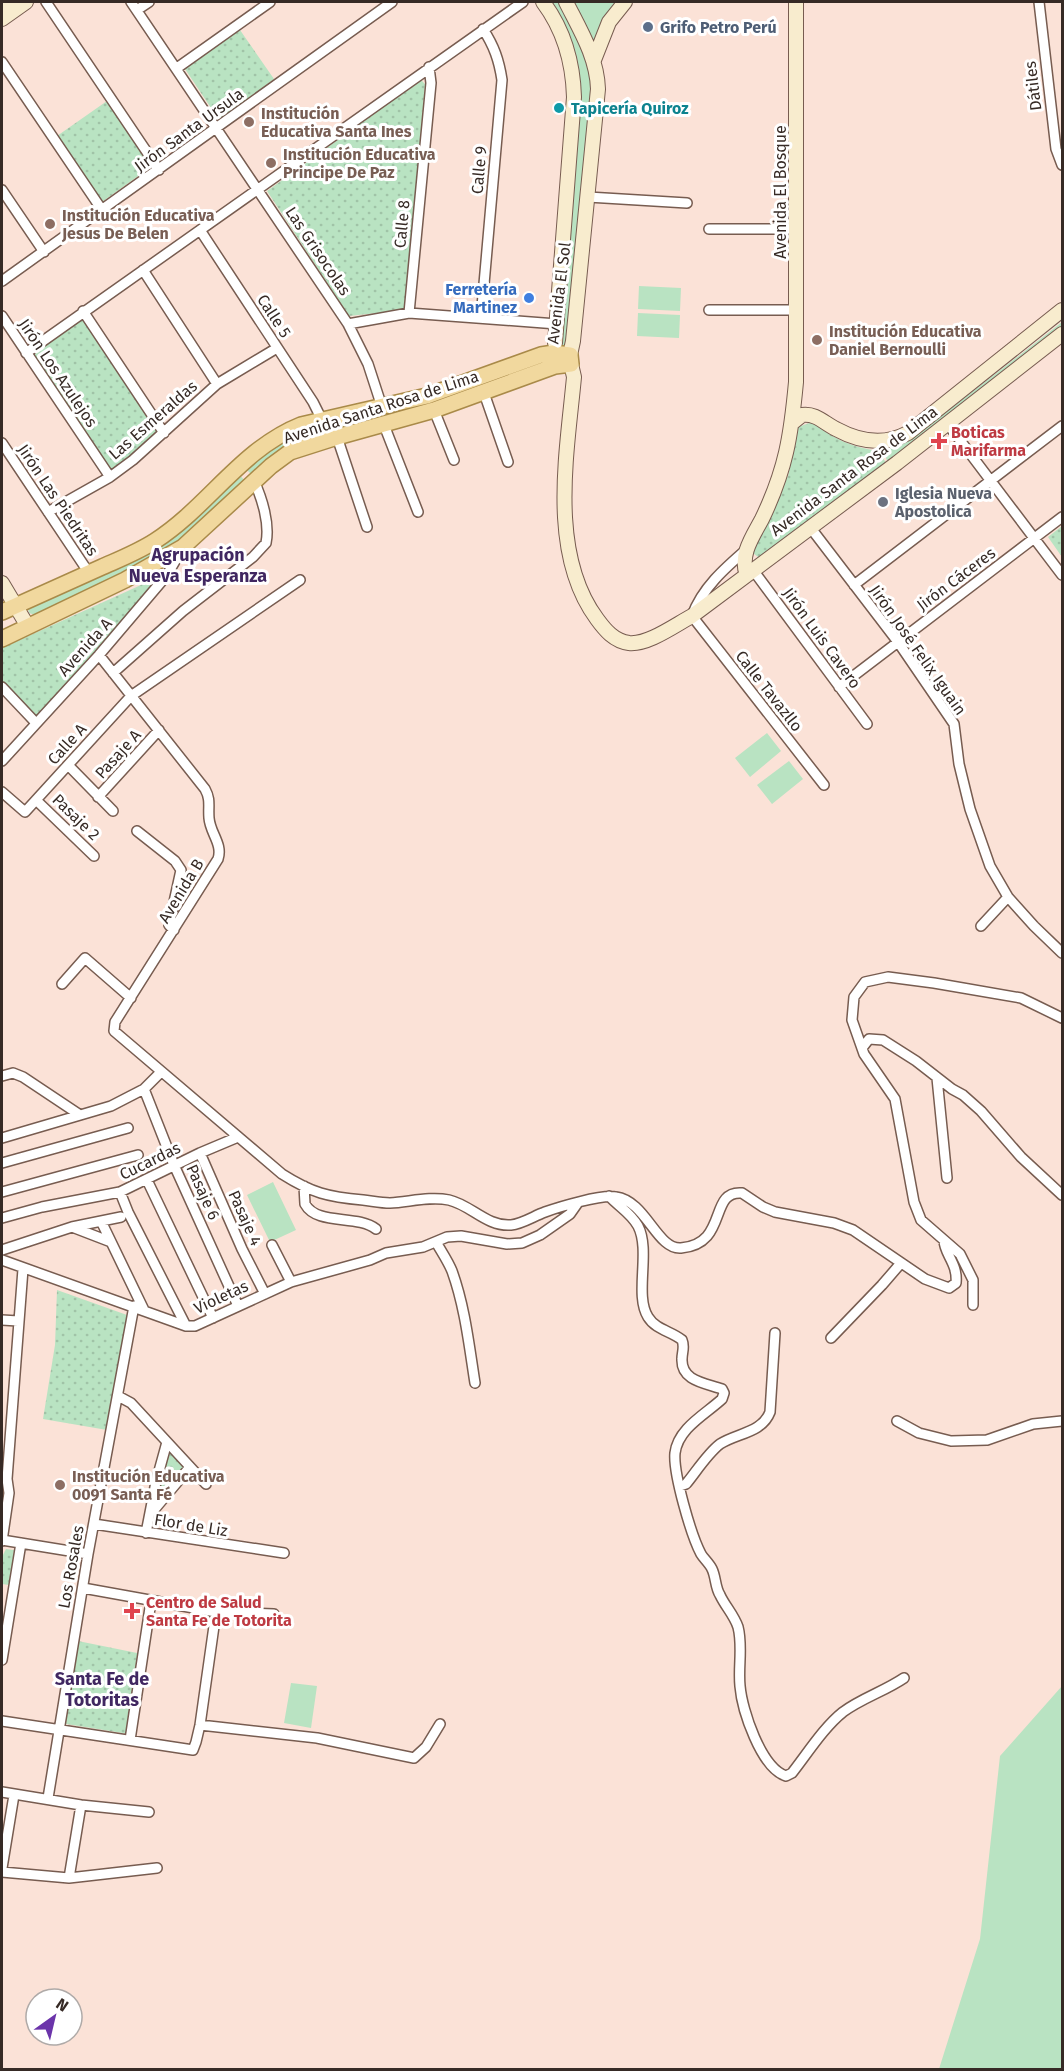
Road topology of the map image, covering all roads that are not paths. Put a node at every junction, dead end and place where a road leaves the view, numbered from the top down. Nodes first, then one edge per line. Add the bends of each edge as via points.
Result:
1 (9, 2) edge
2 (26, 2) edge
3 (46, 2) edge
4 (149, 2) edge
5 (270, 2) edge
6 (392, 2) edge
7 (523, 2) edge
8 (543, 2) edge
9 (566, 2) edge
10 (625, 2) edge
11 (796, 2) edge
12 (1038, 2) edge
13 (2, 6) edge
14 (134, 6) edge
15 (2, 19) edge
16 (483, 29) junction
17 (594, 60) junction
18 (2, 62) edge
19 (429, 67) junction
20 (177, 68) junction
21 (217, 129) junction
22 (1062, 165) edge
23 (159, 170) junction
24 (258, 188) junction
25 (2, 190) edge
26 (588, 198) junction
27 (687, 202) dead end
28 (102, 210) junction
29 (796, 229) junction
30 (200, 230) junction
31 (709, 230) dead end
32 (44, 252) junction
33 (142, 270) junction
34 (2, 281) edge
35 (796, 309) junction
36 (709, 310) dead end
37 (1062, 310) edge
38 (83, 311) junction
39 (409, 313) junction
40 (2, 316) edge
41 (481, 318) junction
42 (348, 324) junction
43 (557, 324) junction
44 (1062, 334) edge
45 (277, 348) junction
46 (26, 353) junction
47 (555, 354) junction
48 (570, 360) junction
49 (796, 382) junction
50 (217, 384) junction
51 (484, 393) junction
52 (382, 408) junction
53 (434, 410) junction
54 (819, 418) junction
55 (322, 420) junction
56 (792, 423) junction
57 (947, 423) junction
58 (384, 425) junction
59 (1062, 426) edge
60 (164, 433) junction
61 (337, 437) junction
62 (2, 443) edge
63 (454, 460) dead end
64 (508, 462) dead end
65 (238, 467) junction
66 (110, 477) junction
67 (990, 480) junction
68 (254, 481) junction
69 (48, 512) junction
70 (418, 512) dead end
71 (1062, 517) edge
72 (367, 527) dead end
73 (810, 527) junction
74 (1035, 537) junction
75 (183, 548) junction
76 (747, 549) junction
77 (750, 572) junction
78 (89, 573) junction
79 (1062, 575) edge
80 (300, 580) dead end
81 (2, 583) edge
82 (854, 585) junction
83 (16, 606) junction
84 (2, 612) edge
85 (692, 616) junction
86 (27, 625) junction
87 (2, 638) edge
88 (898, 642) junction
89 (629, 643) joint
90 (99, 655) junction
91 (114, 673) junction
92 (2, 687) edge
93 (839, 687) junction
94 (131, 696) junction
95 (36, 723) junction
96 (867, 724) dead end
97 (159, 730) junction
98 (2, 761) edge
99 (68, 765) junction
100 (824, 785) dead end
101 (2, 792) edge
102 (98, 797) junction
103 (36, 800) junction
104 (113, 811) dead end
105 (137, 831) dead end
106 (94, 856) dead end
107 (1008, 897) junction
108 (981, 926) dead end
109 (174, 930) junction
110 (1062, 953) edge
111 (62, 984) dead end
112 (131, 998) junction
113 (1062, 1018) edge
114 (862, 1048) junction
115 (161, 1072) junction
116 (2, 1077) edge
117 (937, 1078) junction
118 (144, 1089) junction
119 (80, 1115) junction
120 (128, 1128) dead end
121 (238, 1137) junction
122 (2, 1138) edge
123 (200, 1152) junction
124 (138, 1155) dead end
125 (2, 1164) edge
126 (174, 1166) junction
127 (947, 1178) dead end
128 (147, 1180) junction
129 (304, 1186) junction
130 (2, 1192) edge
131 (120, 1192) junction
132 (1062, 1195) edge
133 (609, 1196) junction
134 (577, 1204) junction
135 (121, 1216) dead end
136 (2, 1218) edge
137 (101, 1221) junction
138 (72, 1227) junction
139 (376, 1229) dead end
140 (944, 1240) junction
141 (111, 1242) junction
142 (436, 1242) junction
143 (272, 1245) dead end
144 (2, 1250) edge
145 (2, 1260) edge
146 (901, 1263) junction
147 (23, 1269) junction
148 (291, 1282) junction
149 (265, 1294) junction
150 (974, 1305) dead end
151 (134, 1306) junction
152 (238, 1306) junction
153 (144, 1310) junction
154 (213, 1318) junction
155 (2, 1320) edge
156 (18, 1321) junction
157 (186, 1326) junction
158 (775, 1333) dead end
159 (831, 1338) dead end
160 (475, 1383) dead end
161 (118, 1396) junction
162 (897, 1421) dead end
163 (1062, 1421) edge
164 (167, 1442) junction
165 (190, 1467) junction
166 (4, 1479) edge
167 (206, 1484) dead end
168 (680, 1486) junction
169 (151, 1512) junction
170 (94, 1524) junction
171 (146, 1533) junction
172 (2, 1540) edge
173 (21, 1543) junction
174 (284, 1553) dead end
175 (88, 1554) junction
176 (83, 1588) junction
177 (151, 1601) junction
178 (216, 1612) junction
179 (274, 1614) dead end
180 (2, 1649) edge
181 (2, 1660) edge
182 (904, 1678) dead end
183 (2, 1721) edge
184 (440, 1724) dead end
185 (200, 1725) junction
186 (58, 1729) junction
187 (129, 1740) junction
188 (2, 1792) edge
189 (14, 1795) junction
190 (48, 1798) junction
191 (81, 1804) junction
192 (149, 1812) dead end
193 (157, 1868) dead end
194 (2, 1870) edge
195 (69, 1878) junction

1 - 13 main road
2 - 15 main road
3 - 23 street
4 - 14 street
5 - 20 street
6 - 21 street, Jirón Santa Ursula
7 - 16 street
8 - 43 main road, Avenida El Sol via 564,41 574,87
9 - 17 main road, Avenida El Sol
10 - 17 main road via 609,22
11 - 29 main road, Avenida El Bosque
12 - 22 street, Dátiles via 1056,149
14 - 20 street, Las Grisocolas
16 - 19 street
16 - 41 street, Calle 9 via 494,45 502,80
17 - 26 main road, Avenida El Sol via 598,89
18 - 28 street
19 - 24 street
19 - 39 street, Calle 8 via 431,83
20 - 21 street, Las Grisocolas
21 - 23 street, Jirón Santa Ursula
21 - 24 street, Las Grisocolas
23 - 28 street, Jirón Santa Ursula
24 - 30 street
24 - 42 street, Las Grisocolas
25 - 32 street
26 - 27 street
26 - 48 main road, Avenida El Sol
28 - 32 street, Jirón Santa Ursula
29 - 31 street
29 - 35 main road, Avenida El Bosque
30 - 33 street
30 - 45 street, Calle 5
32 - 34 street, Jirón Santa Ursula
33 - 38 street
33 - 50 street
35 - 36 street
35 - 49 main road, Avenida El Bosque
37 - 54 main road, Avenida Santa Rosa de Lima via 894,441 852,436
38 - 46 street
38 - 60 street
39 - 41 street
39 - 42 street
40 - 46 street, Jirón Los Azulejos
41 - 43 street
42 - 52 street, Las Grisocolas via 368,364
43 - 47 main road, Avenida El Sol
44 - 57 main road, Avenida Santa Rosa de Lima
45 - 50 street, Las Esmeraldas
45 - 55 street, Calle 5
46 - 66 street, Jirón Los Azulejos
47 - 48 main road, Avenida Santa Rosa de Lima
47 - 51 main road, Avenida Santa Rosa de Lima
47 - 52 main road, Avenida Santa Rosa de Lima via 531,358
48 - 89 main road, Avenida El Sol via 574,377 563,490 569,549 593,615 615,639
49 - 54 main road, Avenida El Bosque via 800,395
49 - 56 main road, Avenida El Bosque
50 - 60 street, Las Esmeraldas
51 - 53 main road, Avenida Santa Rosa de Lima
51 - 64 street
52 - 55 main road, Avenida Santa Rosa de Lima
53 - 58 main road, Avenida Santa Rosa de Lima
53 - 63 street
54 - 56 main road via 802,415
55 - 65 main road, Avenida Santa Rosa de Lima via 282,433
56 - 76 main road, Avenida El Bosque via 785,463
57 - 67 street
57 - 73 main road, Avenida Santa Rosa de Lima
58 - 61 main road, Avenida Santa Rosa de Lima
58 - 70 street
59 - 67 street
60 - 66 street, Las Esmeraldas
61 - 68 main road, Avenida Santa Rosa de Lima via 290,452
61 - 72 street
62 - 69 street, Jirón Las Piedritas
65 - 68 main road
65 - 78 main road, Avenida Santa Rosa de Lima via 197,508 155,541
66 - 69 street, Las Esmeraldas
67 - 74 street
67 - 82 street
68 - 75 main road, Avenida Santa Rosa de Lima
68 - 91 street via 260,494 266,543
69 - 78 street, Jirón Las Piedritas
71 - 74 street, Jirón Cáceres
73 - 77 main road, Avenida Santa Rosa de Lima
73 - 82 street, Jirón José Felix Iguain
74 - 79 street
74 - 88 street, Jirón Cáceres
75 - 86 main road, Avenida Santa Rosa de Lima via 125,580
75 - 90 street, Avenida A via 167,575
76 - 77 main road, Avenida El Bosque via 743,561
76 - 85 street, Avenida El Bosque via 698,599
77 - 85 main road, Avenida Santa Rosa de Lima
77 - 93 street, Jirón Luis Cavero
78 - 83 main road, Avenida Santa Rosa de Lima
80 - 94 street, Calle A
81 - 83 main road
82 - 88 street, Jirón José Felix Iguain
83 - 84 main road, Avenida Santa Rosa de Lima
83 - 86 main road
85 - 89 main road, Avenida Santa Rosa de Lima via 662,633
85 - 100 street, Calle Tavazllo
86 - 87 main road, Avenida Santa Rosa de Lima
88 - 93 street, Jirón Cáceres
88 - 107 street, Jirón José Felix Iguain via 954,723 959,764 974,820 990,866
90 - 91 street, Avenida B
90 - 95 street, Avenida A
91 - 94 street, Avenida B
92 - 95 street
93 - 96 street, Jirón Luis Cavero
94 - 97 street, Avenida B
94 - 99 street, Calle A
95 - 98 street, Avenida A
97 - 102 street, Pasaje A
97 - 109 street, Avenida B via 208,793 209,821 220,848 218,859
99 - 102 street
99 - 103 street, Calle A
101 - 103 street, Calle A via 25,812
102 - 104 street
103 - 106 street, Pasaje 2
105 - 109 street via 181,870 170,925
107 - 108 street
107 - 110 street, Jirón José Felix Iguain
109 - 112 street, Avenida B
111 - 112 street via 85,958
112 - 115 street, Avenida B via 114,1031
113 - 114 street via 1021,998 888,978 865,982 854,997 852,1020
114 - 117 street via 869,1039 883,1040
114 - 140 street via 895,1099 914,1202 921,1220
115 - 118 street
115 - 121 street
116 - 119 street via 13,1073 23,1077
117 - 127 street
117 - 132 street via 981,1111 1021,1157
118 - 119 street via 111,1106
118 - 126 street, Pasaje 6
119 - 122 street
120 - 125 street
121 - 123 street, Cucardas
121 - 129 street via 273,1167
123 - 126 street, Cucardas
123 - 149 street, Pasaje 4
124 - 130 street
126 - 128 street, Cucardas
126 - 152 street, Pasaje 6
128 - 131 street, Cucardas
128 - 154 street
129 - 134 street via 331,1197 387,1203 446,1199 488,1220 513,1225 546,1211
129 - 139 street via 305,1204 314,1214
131 - 136 street, Cucardas
131 - 157 street
133 - 134 street
133 - 146 street via 637,1206 665,1242 676,1248 705,1239 724,1200 738,1192 775,1212 853,1230
133 - 168 street via 631,1216 640,1232 643,1304 648,1318 682,1340 682,1366 686,1374 724,1393 679,1440 675,1457
134 - 142 street, Violetas via 570,1214 522,1243 461,1236
135 - 137 street
137 - 138 street
137 - 141 street
138 - 141 street
138 - 144 street
140 - 146 street via 956,1273 952,1287 925,1279
140 - 150 street via 960,1254 972,1281
141 - 153 street
142 - 148 street, Violetas
142 - 160 street via 456,1287
143 - 148 street
145 - 147 street, Violetas
146 - 159 street
147 - 151 street, Violetas
147 - 156 street
148 - 149 street, Violetas
149 - 152 street, Violetas
151 - 153 street, Violetas
151 - 161 street, Los Rosales
152 - 154 street, Violetas
153 - 157 street, Violetas
154 - 157 street, Violetas
155 - 156 street
156 - 166 street
158 - 168 street via 767,1419 718,1445 686,1484
161 - 164 street via 131,1403
161 - 170 street, Los Rosales
162 - 163 street via 919,1433 951,1441 987,1440 1033,1424
164 - 165 street
164 - 169 street
165 - 167 street
165 - 169 street
166 - 172 street via 9,1493
168 - 182 street via 695,1540 738,1628 740,1687 752,1733 778,1774 792,1773 845,1711
169 - 171 street
170 - 171 street, Flor de Liz
170 - 175 street, Los Rosales
171 - 174 street, Flor de Liz
172 - 173 street
173 - 175 street
173 - 180 street
175 - 176 street, Los Rosales
176 - 177 street
176 - 186 street, Los Rosales
177 - 178 street
177 - 187 street
178 - 179 street
178 - 185 street
180 - 181 street
183 - 186 street
184 - 185 street via 414,1758 317,1738
185 - 187 street via 193,1749
186 - 187 street
186 - 190 street, Los Rosales
188 - 189 street
189 - 190 street
189 - 194 street
190 - 191 street
191 - 192 street
191 - 195 street
193 - 195 street
194 - 195 street

